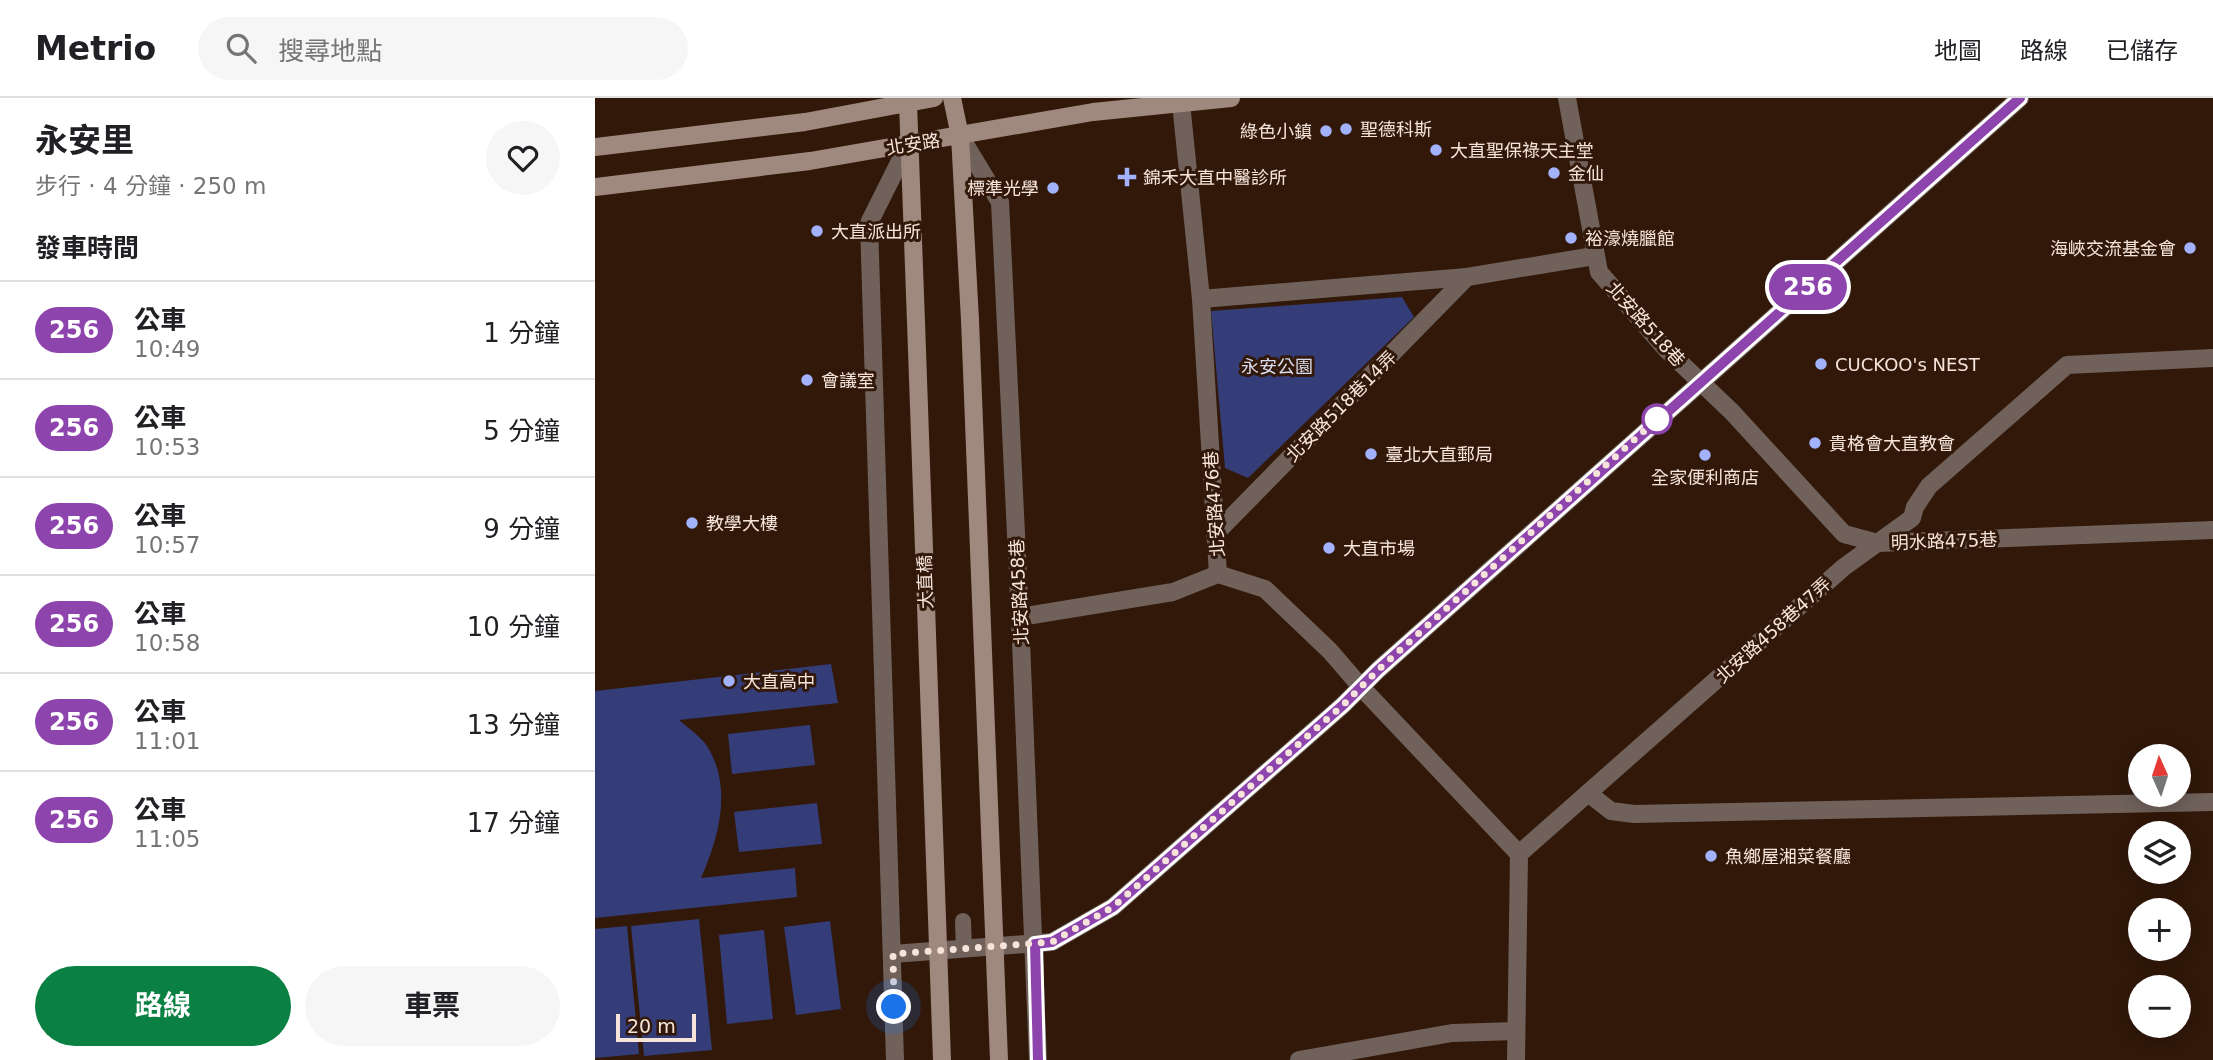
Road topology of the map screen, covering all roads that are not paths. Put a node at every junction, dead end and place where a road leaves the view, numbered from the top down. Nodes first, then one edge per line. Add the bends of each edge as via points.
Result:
1 (934, 98) edge
2 (952, 98) edge
3 (1231, 98) edge
4 (1567, 98) edge
5 (2020, 98) edge
6 (908, 101) edge
7 (1181, 103) junction
8 (960, 136) junction
9 (908, 145) junction
10 (595, 147) edge
11 (595, 187) edge
12 (1594, 256) junction
13 (1467, 277) junction
14 (1201, 299) junction
15 (2213, 358) edge
16 (1699, 382) junction
17 (2213, 530) edge
18 (1215, 534) junction
19 (1878, 543) junction
20 (1218, 574) junction
21 (1020, 617) junction
22 (1361, 687) junction
23 (1588, 793) junction
24 (2213, 802) edge
25 (1519, 853) junction
26 (963, 920) dead end
27 (1035, 944) junction
28 (964, 949) junction
29 (893, 954) junction
30 (1516, 1031) junction
31 (895, 1060) edge
32 (941, 1060) edge
33 (999, 1060) edge
34 (1038, 1060) edge
35 (1299, 1060) edge
36 (1516, 1060) edge

1 - 6 main road
2 - 8 main road
3 - 7 main road, 北安路
4 - 12 street, 北安路518巷
5 - 16 street
6 - 9 main road, 大直橋
6 - 10 main road via 805,122
7 - 8 main road, 北安路 via 1093,112
7 - 14 street, 北安路476巷
8 - 9 main road, 北安路
8 - 21 street, 北安路458巷 via 1000,202
8 - 33 main road, bridge
9 - 11 main road, 北安路
9 - 29 street via 869,223
9 - 32 main road, 大直橋, bridge
12 - 13 street
12 - 16 street, 北安路518巷 via 1599,272
13 - 14 street
13 - 18 street, 北安路518巷14弄
14 - 18 street, 北安路476巷
15 - 19 street, 北安路458巷47弄 via 2067,365 1929,486 1912,518
16 - 19 street, 明水路475巷 via 1844,534
16 - 22 street
17 - 19 street, 明水路475巷
18 - 20 street, 北安路476巷
19 - 23 street, 北安路458巷47弄 via 1844,567
20 - 21 street via 1173,592
20 - 22 street, 北安路476巷 via 1265,589
21 - 27 street, 北安路458巷
22 - 25 street, 北安路476巷
22 - 27 street via 1113,907 1052,942
23 - 24 street via 1611,811 1633,814
23 - 25 street, 北安路458巷47弄
25 - 30 street
26 - 28 lane
27 - 28 street
27 - 34 street, 北安路458巷
28 - 29 street
29 - 31 street
30 - 35 street via 1452,1033
30 - 36 street

